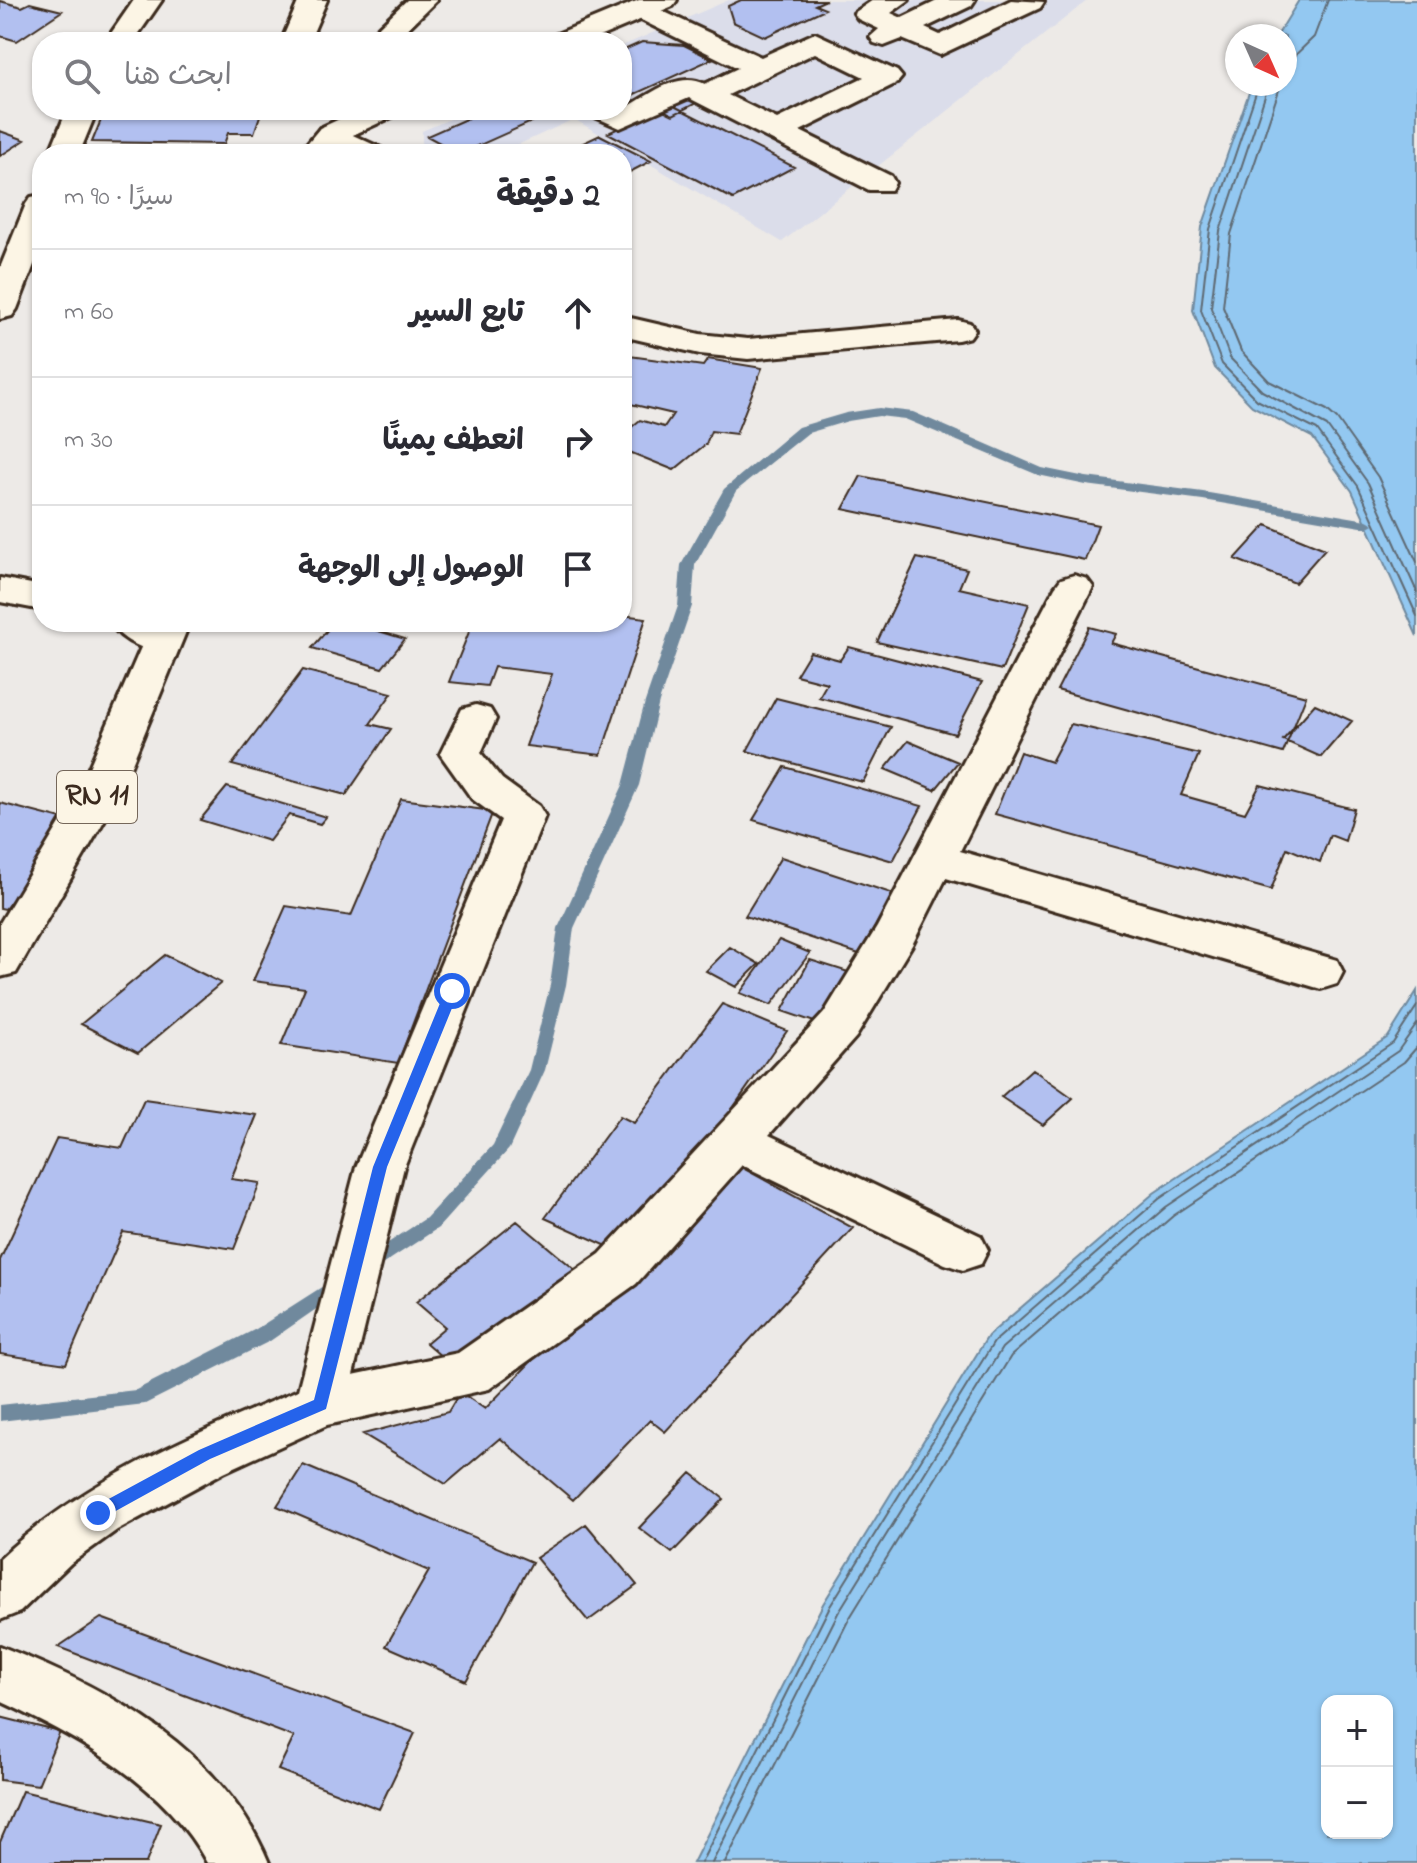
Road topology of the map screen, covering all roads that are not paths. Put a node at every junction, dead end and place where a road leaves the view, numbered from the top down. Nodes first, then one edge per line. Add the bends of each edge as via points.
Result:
1 (148, 0) edge
2 (313, 0) edge
3 (423, 0) edge
4 (895, 0) edge
5 (961, 0) edge
6 (1025, 0) edge
7 (652, 4) edge
8 (902, 28) junction
9 (126, 32) edge
10 (299, 32) edge
11 (388, 32) edge
12 (586, 32) edge
13 (844, 56) junction
14 (753, 64) junction
15 (697, 91) junction
16 (632, 115) edge
17 (78, 120) edge
18 (365, 120) edge
19 (777, 131) junction
20 (68, 144) edge
21 (322, 144) edge
22 (880, 183) dead end
23 (32, 229) edge
24 (0, 309) edge
25 (632, 328) edge
26 (958, 330) dead end
27 (1074, 587) dead end
28 (0, 590) edge
29 (32, 596) edge
30 (152, 632) edge
31 (476, 719) dead end
32 (934, 859) junction
33 (0, 961) edge
34 (1321, 972) dead end
35 (736, 1141) junction
36 (963, 1250) dead end
37 (320, 1404) junction
38 (0, 1594) edge
39 (0, 1673) edge
40 (239, 1863) edge

1 - 9 street
2 - 10 street
3 - 11 street
4 - 8 street via 868,13
5 - 8 street
6 - 8 street via 1030,2 940,46
7 - 12 street
7 - 14 street
8 - 13 street
13 - 14 street via 815,42
13 - 19 street via 887,77
14 - 15 street
15 - 16 street
15 - 19 street
17 - 20 street
18 - 21 street
19 - 22 street
23 - 24 street
25 - 26 street via 748,349
27 - 32 street
28 - 29 street
30 - 33 street, RN 11 via 98,795
31 - 37 street via 460,754 487,789 524,816 380,1167
32 - 34 street
32 - 35 street via 840,1025
35 - 36 street
35 - 37 street via 618,1269 471,1373
37 - 38 street via 205,1455 98,1513 52,1545
39 - 40 street via 73,1705 148,1756 188,1790

